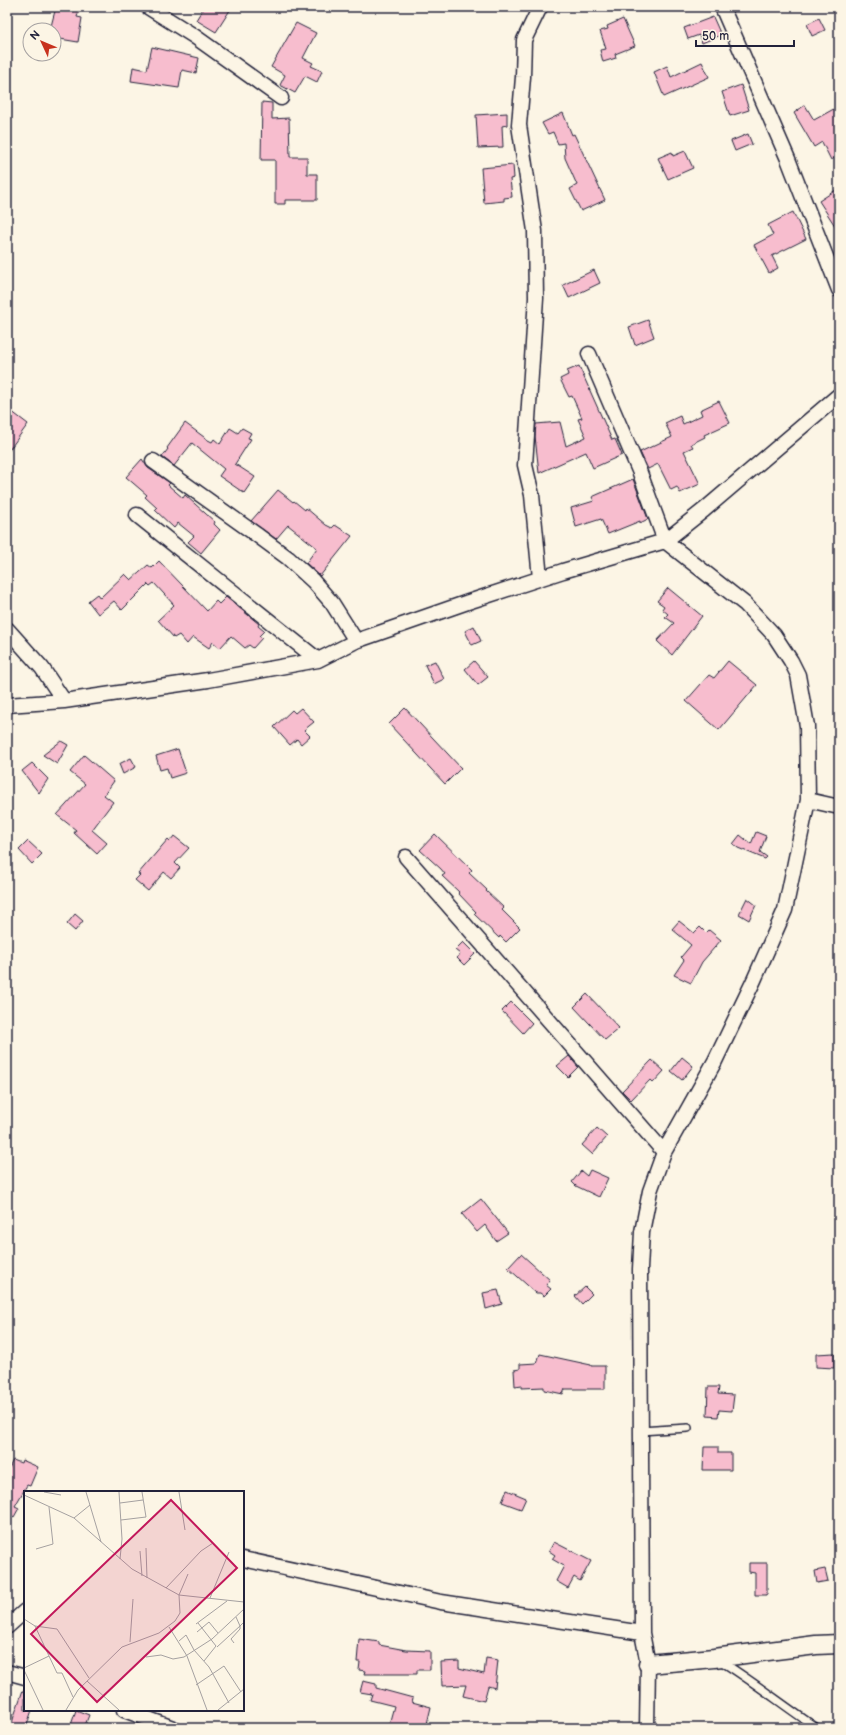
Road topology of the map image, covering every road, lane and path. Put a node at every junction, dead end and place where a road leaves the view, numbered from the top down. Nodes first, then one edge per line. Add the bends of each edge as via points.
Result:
1 (148, 7) edge
2 (540, 7) edge
3 (722, 7) edge
4 (163, 11) edge
5 (281, 98) dead end
6 (839, 290) edge
7 (589, 354) dead end
8 (839, 395) edge
9 (153, 461) dead end
10 (137, 515) dead end
11 (666, 540) junction
12 (540, 578) junction
13 (7, 629) edge
14 (356, 641) junction
15 (318, 660) junction
16 (64, 701) junction
17 (7, 705) edge
18 (808, 800) junction
19 (839, 807) edge
20 (406, 857) dead end
21 (664, 1152) junction
22 (688, 1428) dead end
23 (640, 1430) junction
24 (244, 1559) edge
25 (24, 1612) edge
26 (7, 1627) edge
27 (642, 1633) junction
28 (839, 1644) edge
29 (714, 1658) junction
30 (648, 1664) junction
31 (7, 1672) edge
32 (24, 1677) edge
33 (127, 1711) edge
34 (173, 1728) edge
35 (646, 1728) edge
36 (817, 1728) edge

1 - 4 street
2 - 12 street via 524,40 518,125 534,231 536,298 526,465 532,495
3 - 6 street via 788,159
4 - 5 street
7 - 11 street
8 - 11 street
9 - 14 street via 288,558 332,603
10 - 15 street
11 - 12 street
11 - 18 street via 745,604 774,635 791,661 798,676 805,712
12 - 14 street
13 - 16 street via 42,668
14 - 15 street
15 - 16 street via 208,680
16 - 17 street
18 - 19 street
18 - 21 street via 785,910 715,1061
20 - 21 street
21 - 23 street via 650,1191 642,1232
22 - 23 lane
23 - 27 street
24 - 27 street via 441,1602
25 - 26 street
27 - 30 street
28 - 29 street
29 - 30 street
29 - 36 lane via 747,1678
30 - 35 street
31 - 32 street
33 - 34 street

